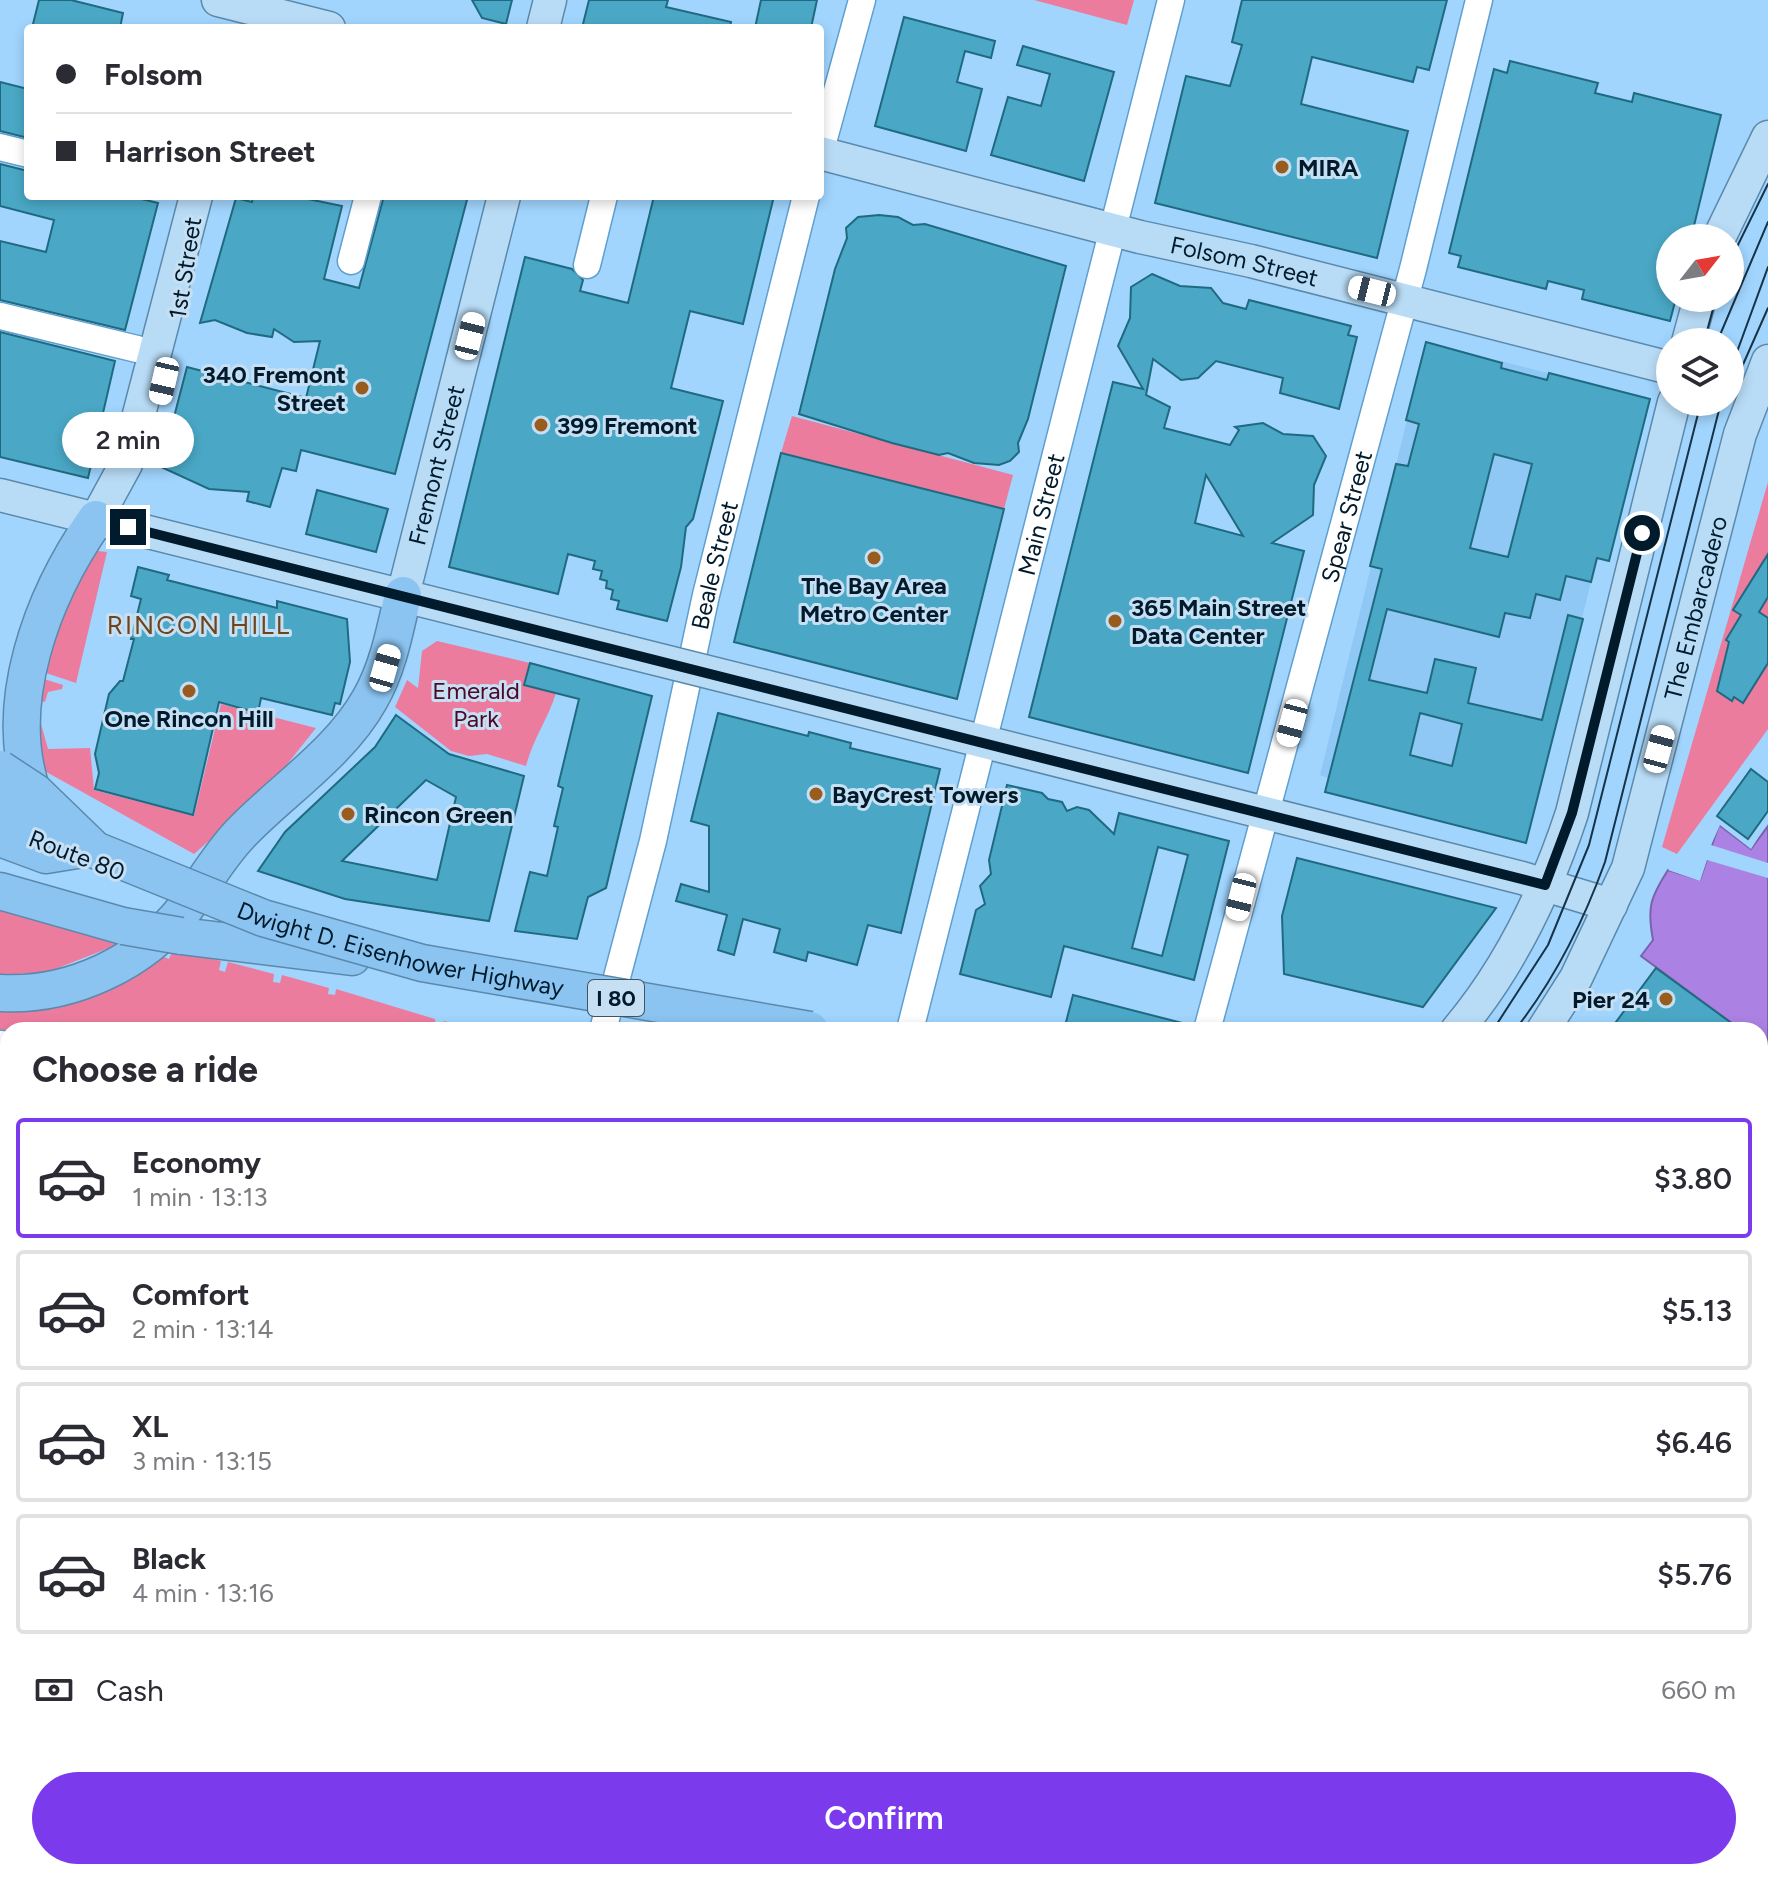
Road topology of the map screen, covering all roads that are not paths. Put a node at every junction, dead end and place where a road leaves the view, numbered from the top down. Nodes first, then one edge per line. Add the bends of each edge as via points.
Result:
1 (550, 0) edge
2 (862, 0) edge
3 (1171, 0) edge
4 (1479, 0) edge
5 (237, 9) edge
6 (310, 24) edge
7 (544, 24) edge
8 (1768, 137) edge
9 (824, 138) edge
10 (0, 147) edge
11 (24, 153) edge
12 (824, 154) edge
13 (195, 200) edge
14 (196, 200) edge
15 (367, 200) edge
16 (503, 200) edge
17 (603, 200) edge
18 (805, 200) edge
19 (1726, 224) edge
20 (1113, 229) junction
21 (351, 261) dead end
22 (587, 265) dead end
23 (171, 286) junction
24 (1405, 300) junction
25 (0, 316) edge
26 (137, 349) junction
27 (1768, 361) edge
28 (1656, 364) edge
29 (1744, 386) edge
30 (1671, 416) edge
31 (1735, 416) edge
32 (0, 495) edge
33 (55, 509) junction
34 (112, 523) junction
35 (403, 595) junction
36 (982, 743) junction
37 (0, 769) edge
38 (0, 791) edge
39 (0, 805) edge
40 (1263, 814) junction
41 (0, 825) edge
42 (0, 838) edge
43 (92, 849) junction
44 (154, 885) junction
45 (1545, 885) junction
46 (0, 891) edge
47 (1611, 905) junction
48 (352, 957) junction
49 (0, 993) edge
50 (605, 1022) edge
51 (703, 1022) edge
52 (764, 1022) edge
53 (912, 1022) edge
54 (1209, 1022) edge
55 (1463, 1022) edge
56 (1548, 1022) edge

1 - 7 main road
2 - 9 street
3 - 20 street, Main Street
4 - 24 street, Spear Street
5 - 6 main road
8 - 19 main road
10 - 11 street
12 - 20 main road, Folsom Street
13 - 23 main road
14 - 34 main road, 1st Street via 184,292
15 - 21 street
16 - 35 main road, Fremont Street
17 - 22 street
18 - 50 street, Beale Street
20 - 24 main road, Folsom Street
20 - 36 street, Main Street
23 - 26 main road
23 - 34 main road
24 - 28 main road, Folsom Street
24 - 40 street, Spear Street via 1277,782
25 - 26 street
26 - 33 main road via 102,481 87,498
27 - 29 main road, The Embarcadero
30 - 45 main road via 1572,813
31 - 47 main road, The Embarcadero via 1628,868
32 - 33 main road
33 - 34 main road
34 - 35 main road
34 - 44 highway via 23,631 9,672 4,727 19,775 41,805 71,832
35 - 36 main road, bridge
35 - 49 highway via 385,668 361,714 238,836 169,927 137,953 86,979 48,990
36 - 40 main road
36 - 53 street, Main Street
37 - 43 highway, bridge via 35,792
38 - 44 highway via 90,852
39 - 43 highway, Route 80 / I 80, bridge
40 - 45 main road
40 - 54 street, Spear Street
41 - 44 highway, Route 80 / I 80
42 - 43 highway, bridge via 46,855
43 - 52 highway, Dwight D. Eisenhower Highway / I 80, bridge via 263,918 422,963
44 - 48 highway, Dwight D. Eisenhower Highway / I 80 via 220,915
45 - 47 main road
45 - 55 main road via 1503,967
46 - 48 highway, bridge via 123,926
47 - 56 main road, The Embarcadero
48 - 51 highway, Dwight D. Eisenhower Highway / I 80

